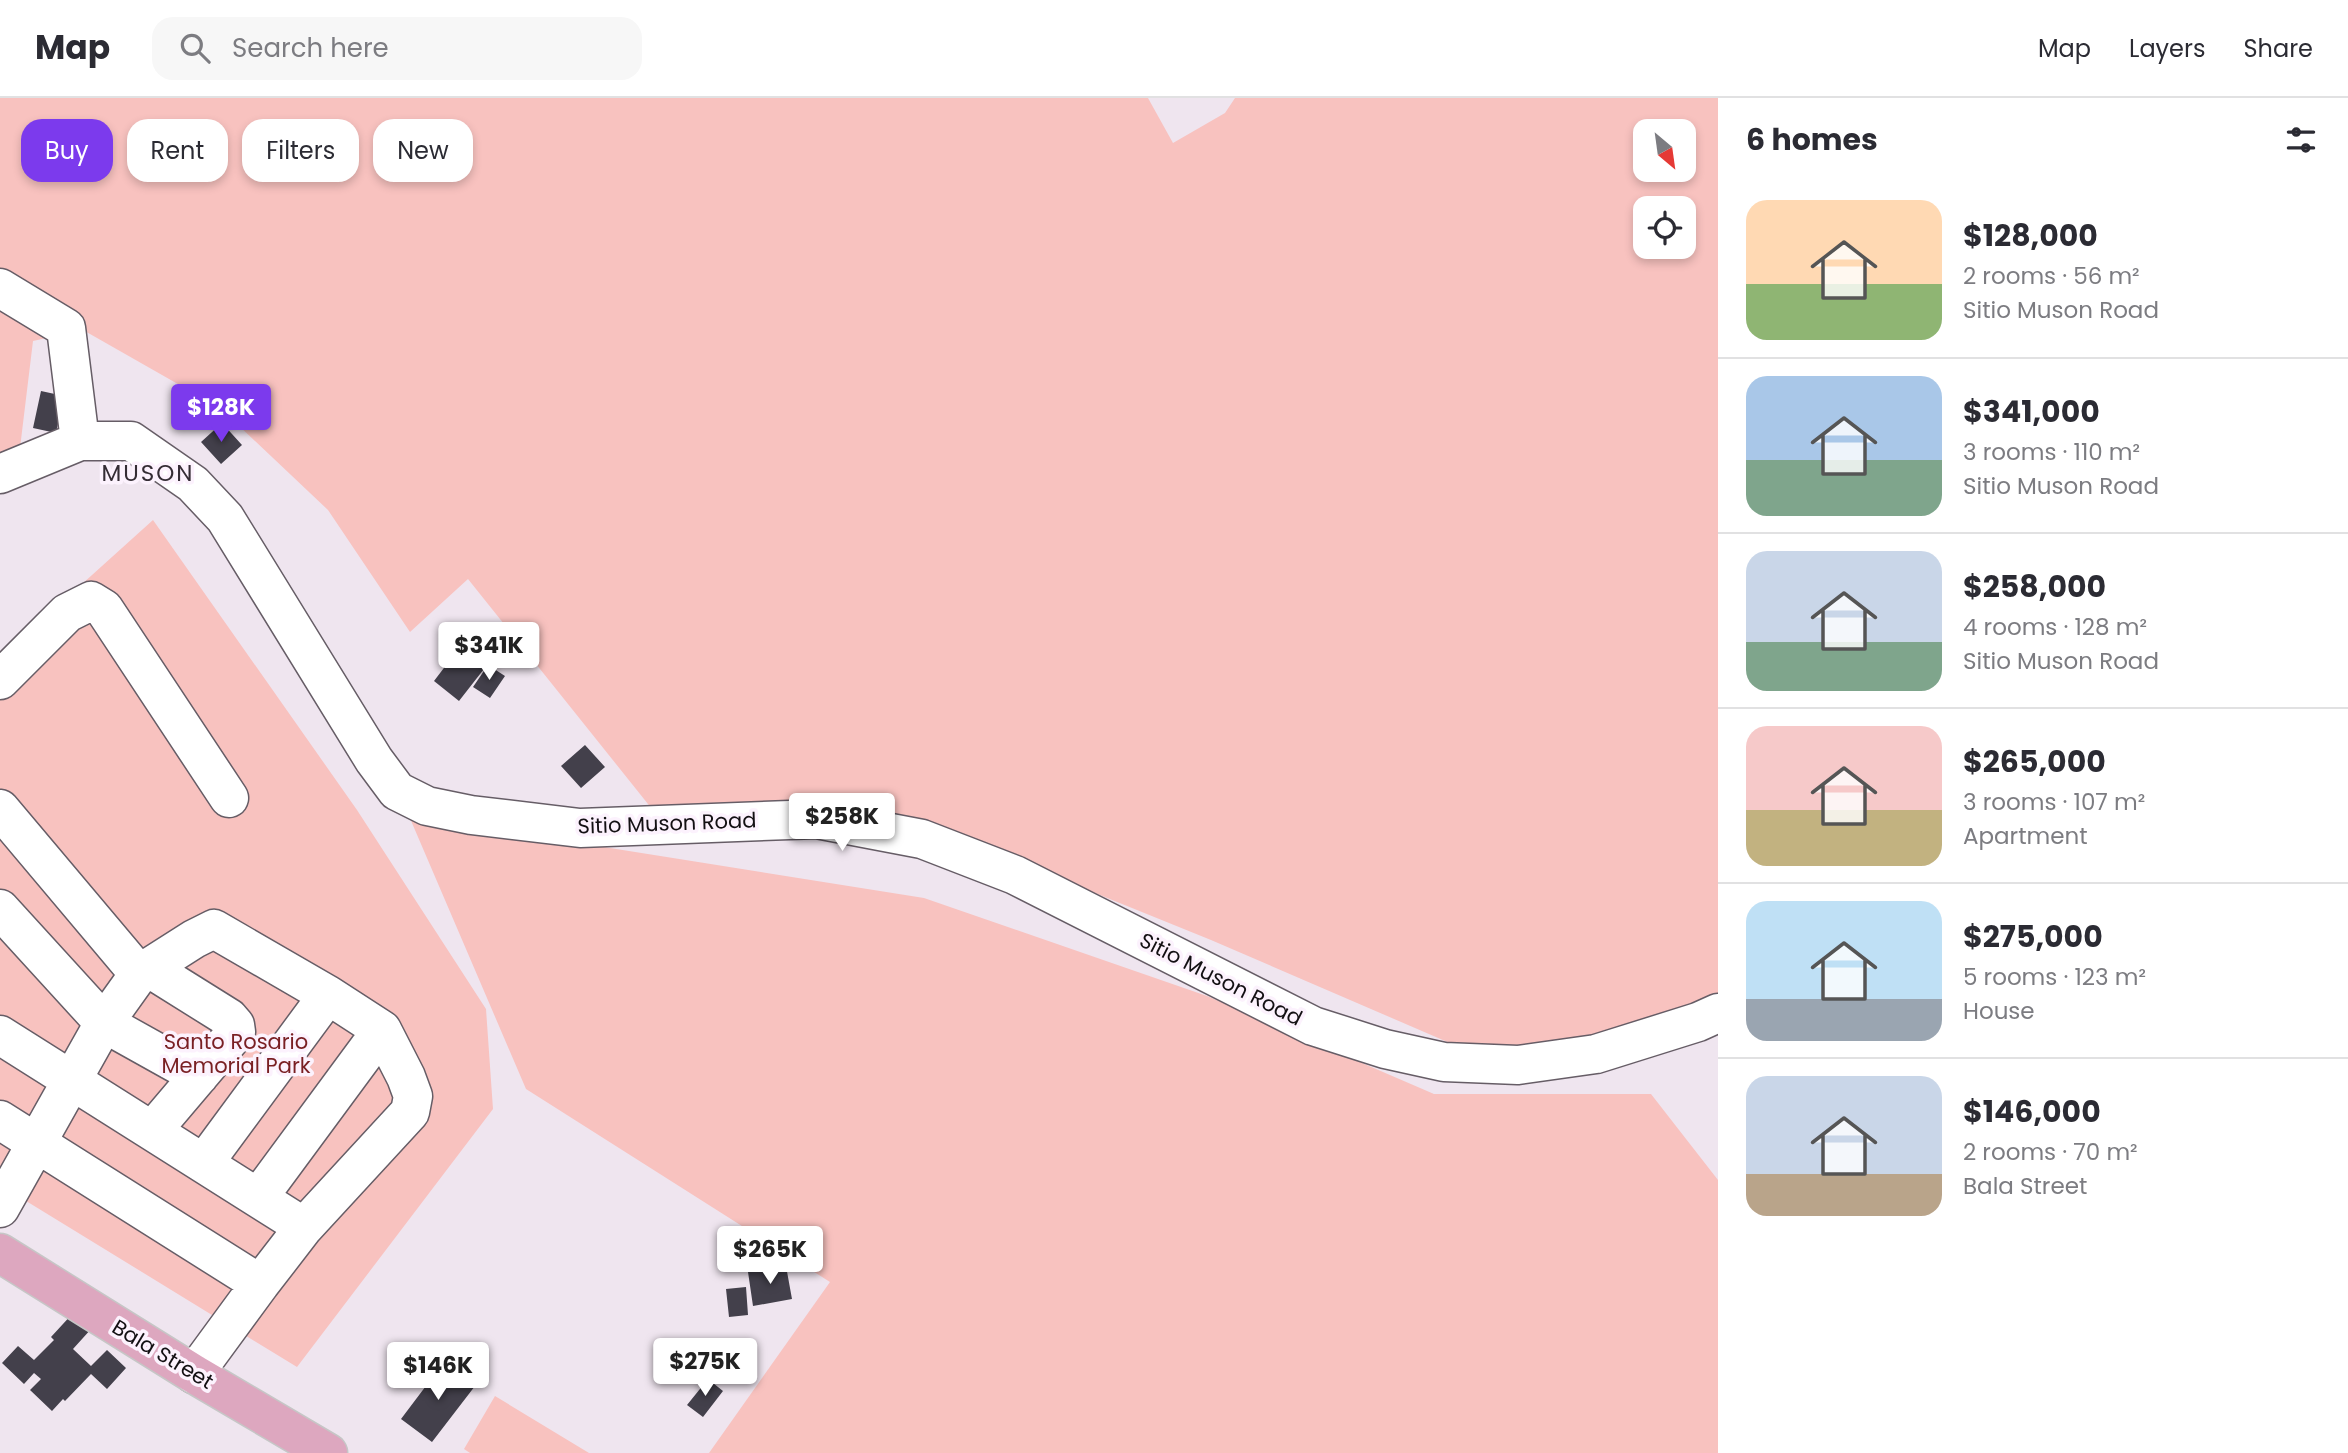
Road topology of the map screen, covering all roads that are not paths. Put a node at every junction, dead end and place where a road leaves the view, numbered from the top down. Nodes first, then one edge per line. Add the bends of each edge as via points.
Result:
1 (0, 288) edge
2 (80, 442) junction
3 (0, 474) edge
4 (0, 680) edge
5 (229, 799) dead end
6 (6, 828) edge
7 (1, 912) edge
8 (144, 971) junction
9 (328, 995) junction
10 (1718, 1013) edge
11 (104, 1023) junction
12 (382, 1030) junction
13 (0, 1035) edge
14 (200, 1076) junction
15 (71, 1082) junction
16 (0, 1120) edge
17 (152, 1131) junction
18 (37, 1142) junction
19 (204, 1163) junction
20 (258, 1198) junction
21 (0, 1208) edge
22 (304, 1227) junction
23 (0, 1253) edge
24 (260, 1284) junction
25 (194, 1374) junction
26 (328, 1453) edge

1 - 2 street via 66,328
2 - 3 street, Sitio Muson Road
2 - 10 street, Sitio Muson Road via 131,441 194,484 225,518 374,760 397,790 427,806 580,828 817,819 922,839 1014,875 1313,1026 1444,1062 1518,1065 1596,1054
4 - 5 street via 67,612 91,601 104,608
6 - 8 street
7 - 11 street
8 - 9 street via 214,929
8 - 11 street
8 - 14 street via 235,1025 236,1032
9 - 12 street
9 - 19 street
11 - 14 street
11 - 15 street
12 - 20 street
12 - 22 street via 413,1096 410,1112
13 - 15 street
14 - 17 street
15 - 17 street
15 - 18 street
16 - 18 street
17 - 19 street
18 - 21 street
18 - 24 street
19 - 20 street
20 - 22 street
22 - 24 street
23 - 25 main road, Bala Street
24 - 25 street
25 - 26 main road, Bala Street

